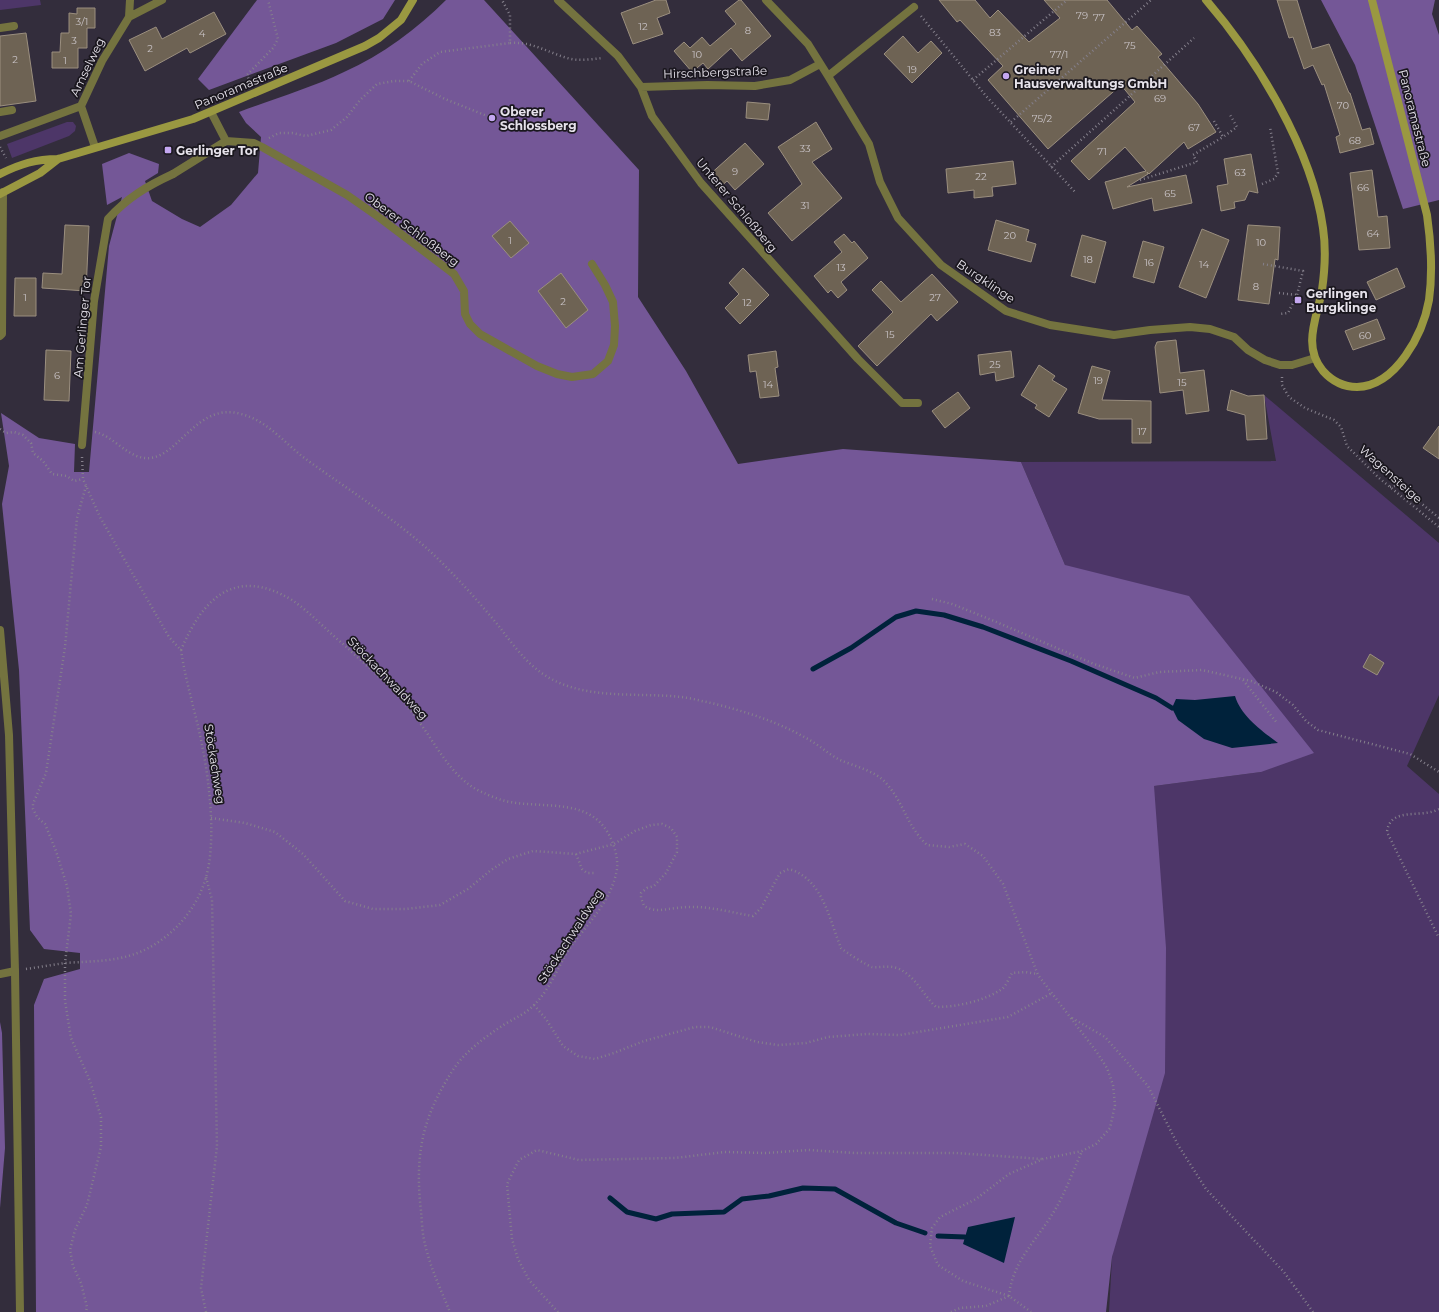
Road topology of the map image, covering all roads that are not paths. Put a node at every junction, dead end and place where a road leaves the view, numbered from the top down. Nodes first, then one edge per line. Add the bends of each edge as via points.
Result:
1 (130, 0) edge
2 (162, 0) edge
3 (413, 0) edge
4 (558, 0) edge
5 (766, 0) edge
6 (1206, 0) edge
7 (1372, 0) edge
8 (914, 7) road end
9 (129, 17) junction
10 (14, 26) dead end
11 (0, 28) edge
12 (820, 64) junction
13 (828, 76) junction
14 (642, 87) junction
15 (81, 106) junction
16 (12, 110) dead end
17 (0, 112) edge
18 (211, 112) junction
19 (0, 136) edge
20 (226, 141) junction
21 (95, 147) junction
22 (58, 159) junction
23 (0, 174) edge
24 (2, 193) edge
25 (592, 264) dead end
26 (0, 336) edge
27 (1315, 358) junction
28 (918, 403) dead end
29 (82, 445) road end
30 (0, 630) edge
31 (15, 971) junction
32 (0, 974) edge
33 (20, 1312) edge

1 - 9 street, Amselweg
2 - 9 street
3 - 18 main road, Panoramastraße via 402,20 380,38
4 - 14 street, Unterer Schloßberg via 618,56
5 - 12 street via 808,44
6 - 27 main road, Panoramastraße via 1223,20 1292,130 1312,183 1323,227 1325,248 1322,290 1312,334
7 - 27 main road, Panoramastraße via 1427,215 1432,246 1429,301 1409,352 1383,380 1367,387 1350,387 1328,375
8 - 13 street
9 - 15 street, Amselweg via 102,61
10 - 11 street
12 - 13 street, Burgklinge
12 - 14 street, Hirschbergstraße via 790,80 755,86
13 - 27 street, Burgklinge via 869,144 880,182 898,218 941,265 1006,311 1050,324 1114,334 1190,327 1210,329 1234,337 1248,350 1280,365 1292,365
14 - 28 street, Unterer Schloßberg via 652,116 701,183 858,359 902,403
15 - 19 street
15 - 21 street, Amselweg
16 - 17 street
18 - 20 street
18 - 21 main road, Panoramastraße
20 - 25 street, Oberer Schloßberg via 254,143 347,195 380,218 454,274 464,291 465,314 480,334 537,366 557,374 572,377 593,374 608,361 614,345 613,302
20 - 29 street, Am Gerlinger Tor via 173,174 145,187 108,219 94,301
21 - 22 main road, Panoramastraße
22 - 23 main road, Panoramastraße via 30,161
22 - 24 main road, Panoramastraße via 40,173
24 - 26 street
30 - 31 street via 9,735
31 - 32 street
31 - 33 street

